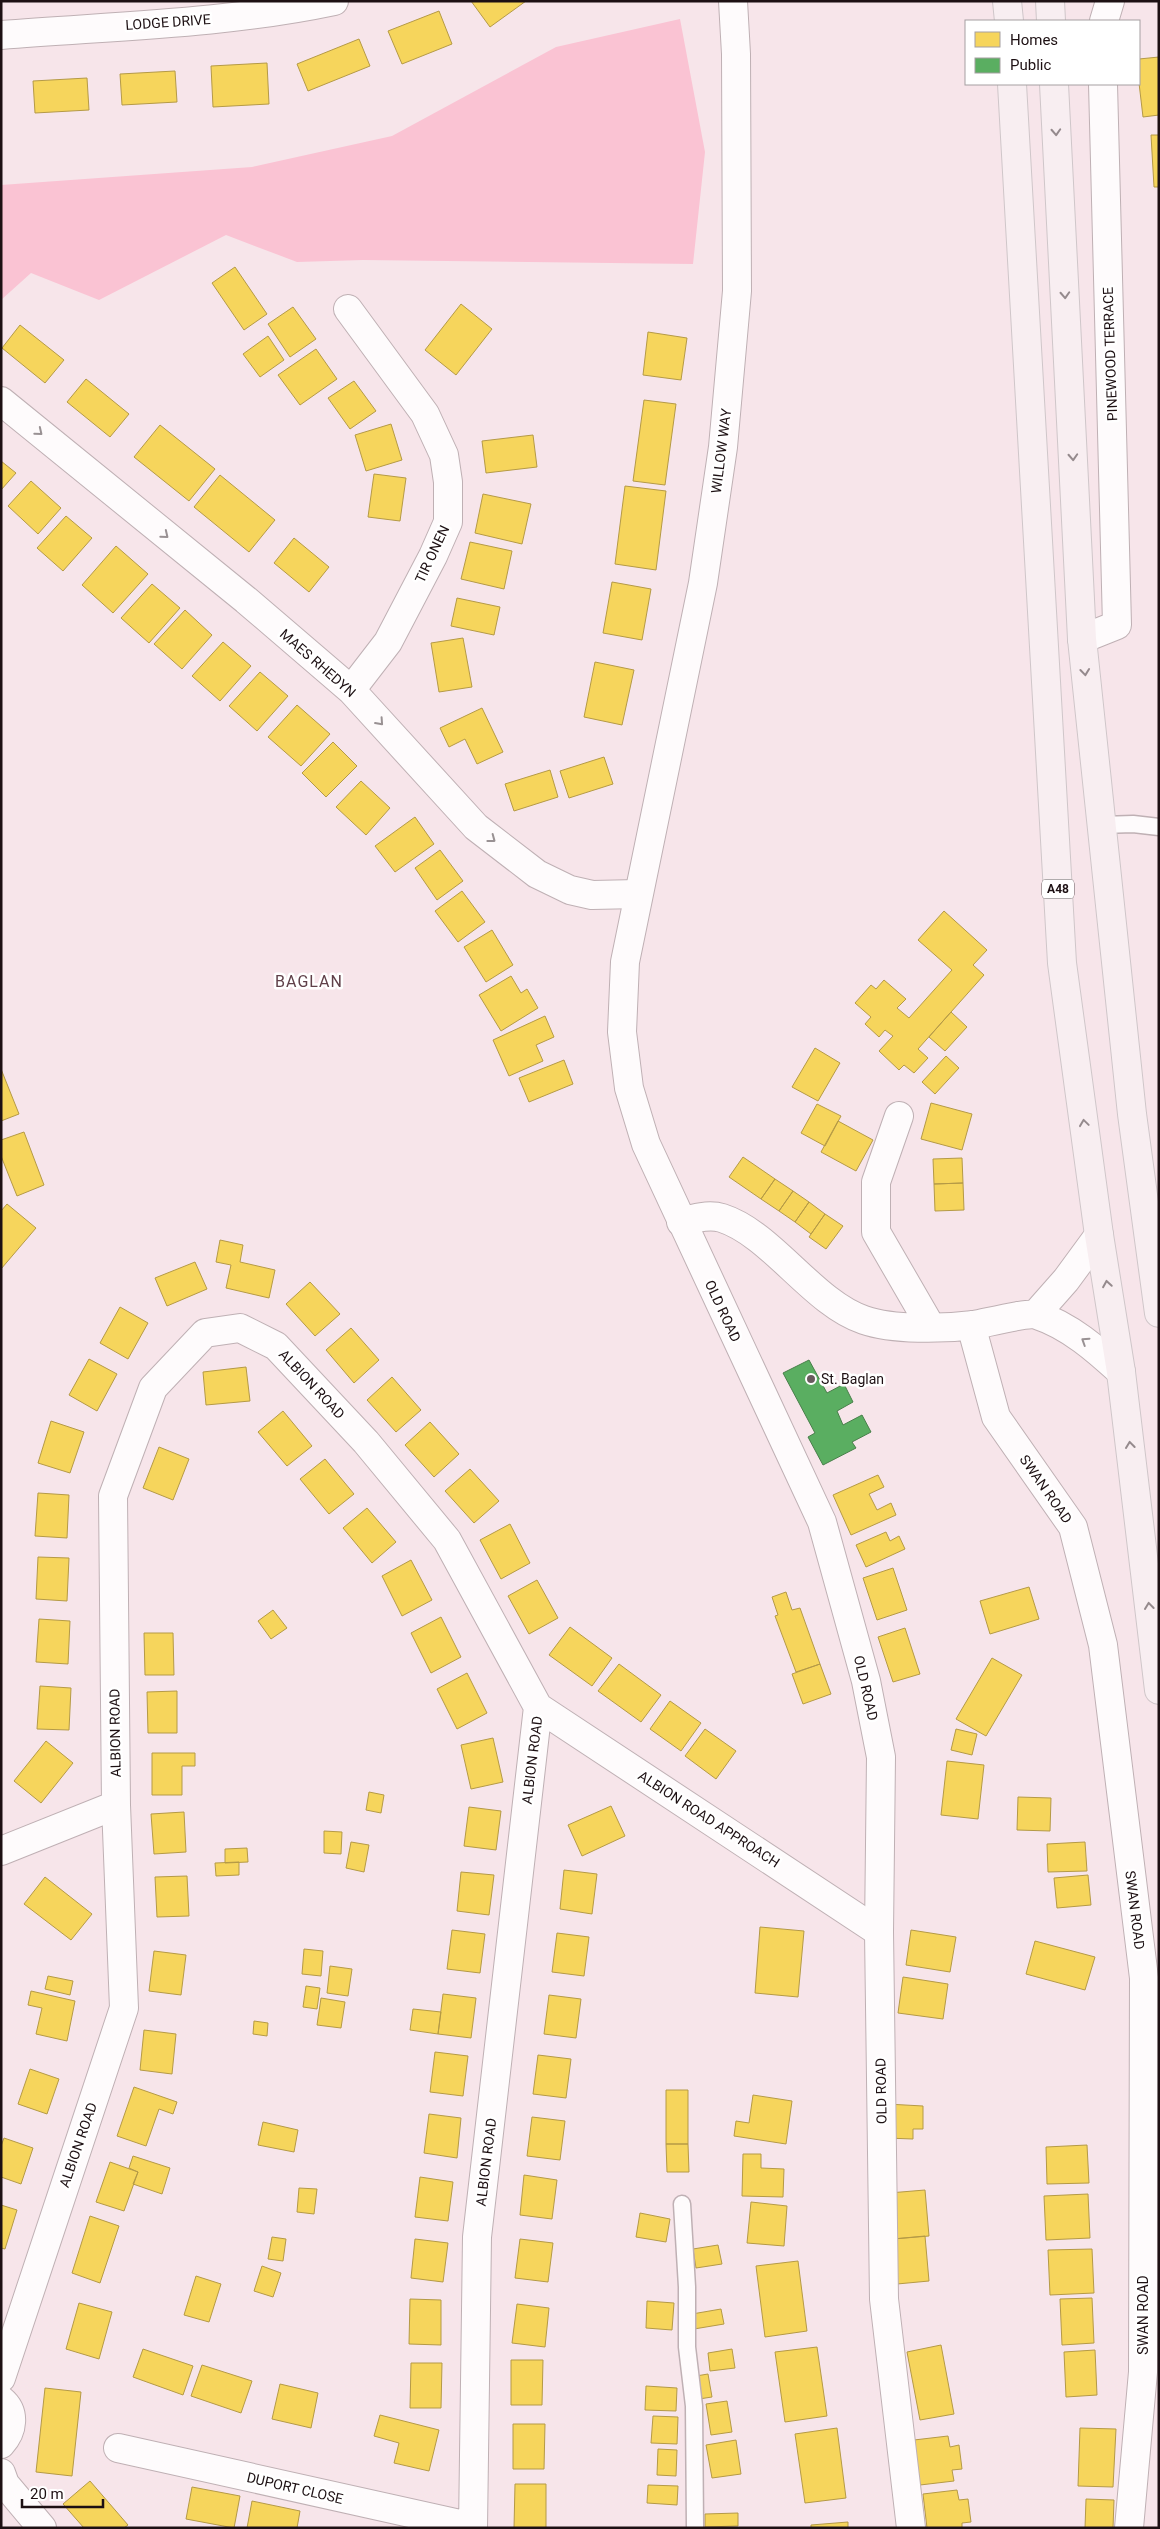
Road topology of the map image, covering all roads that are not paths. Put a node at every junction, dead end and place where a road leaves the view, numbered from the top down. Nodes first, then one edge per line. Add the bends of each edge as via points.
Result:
1 (334, 1) edge
2 (733, 1) edge
3 (1007, 1) edge
4 (1050, 1) edge
5 (1110, 1) edge
6 (1008, 20) edge
7 (1051, 20) edge
8 (1104, 20) edge
9 (1, 35) edge
10 (1012, 85) edge
11 (1054, 85) edge
12 (1103, 85) edge
13 (348, 309) dead end
14 (1, 402) edge
15 (1082, 639) junction
16 (351, 690) junction
17 (1102, 825) junction
18 (1159, 827) edge
19 (638, 894) junction
20 (899, 1116) dead end
21 (681, 1222) junction
22 (1099, 1235) junction
23 (1158, 1297) edge
24 (1036, 1314) junction
25 (971, 1325) junction
26 (930, 1327) junction
27 (1122, 1372) junction
28 (1159, 1690) edge
29 (538, 1707) junction
30 (116, 1805) junction
31 (1, 1851) edge
32 (879, 1932) junction
33 (682, 2204) dead end
34 (1, 2378) edge
35 (1, 2400) edge
36 (1, 2444) edge
37 (118, 2448) dead end
38 (1, 2473) edge
39 (42, 2528) edge
40 (474, 2528) edge
41 (695, 2528) edge
42 (911, 2528) edge
43 (1129, 2528) edge

1 - 9 street, LODGE DRIVE via 226,18
2 - 19 street, WILLOW WAY via 737,291 723,447 703,583
3 - 6 main road
4 - 7 main road
5 - 8 street
22 -> 10 main road, A48 via 1062,963
11 -> 15 main road
12 - 15 street, PINEWOOD TERRACE via 1117,625
13 - 16 street, TIR ONEN via 425,414 444,455 448,482 448,522 433,556 388,642
14 -> 16 street, MAES RHEDYN via 246,600
15 -> 17 main road
16 -> 19 street, MAES RHEDYN via 476,827 537,874 570,890 585,893
17 - 18 lane
17 - 23 main road via 1132,1114
19 - 21 street, OLD ROAD via 624,962 622,1032 629,1088 646,1144
20 - 26 street via 876,1182 876,1232
21 - 26 street via 698,1217 722,1218 751,1234 834,1304 863,1320 896,1326
21 - 32 street, OLD ROAD via 822,1522 866,1681 881,1757
22 - 24 street
27 -> 22 main road, A48
24 - 25 street
27 -> 24 street via 1087,1341
25 - 26 street
25 - 43 street, SWAN ROAD via 996,1417 1073,1527 1103,1646 1144,1978 1143,2372
28 -> 27 main road, A48
29 - 30 street, ALBION ROAD via 448,1540 366,1442 276,1346 240,1328 205,1333 153,1388 113,1496
29 - 32 street, ALBION ROAD APPROACH
29 - 40 street, ALBION ROAD via 477,2237
30 - 31 street
30 - 34 street, ALBION ROAD via 124,2008
32 - 42 street, OLD ROAD via 884,2299
33 - 41 lane via 687,2347 694,2406
35 - 36 street via 10,2412 12,2423
37 - 40 street, DUPORT CLOSE
38 - 39 street via 5,2484

